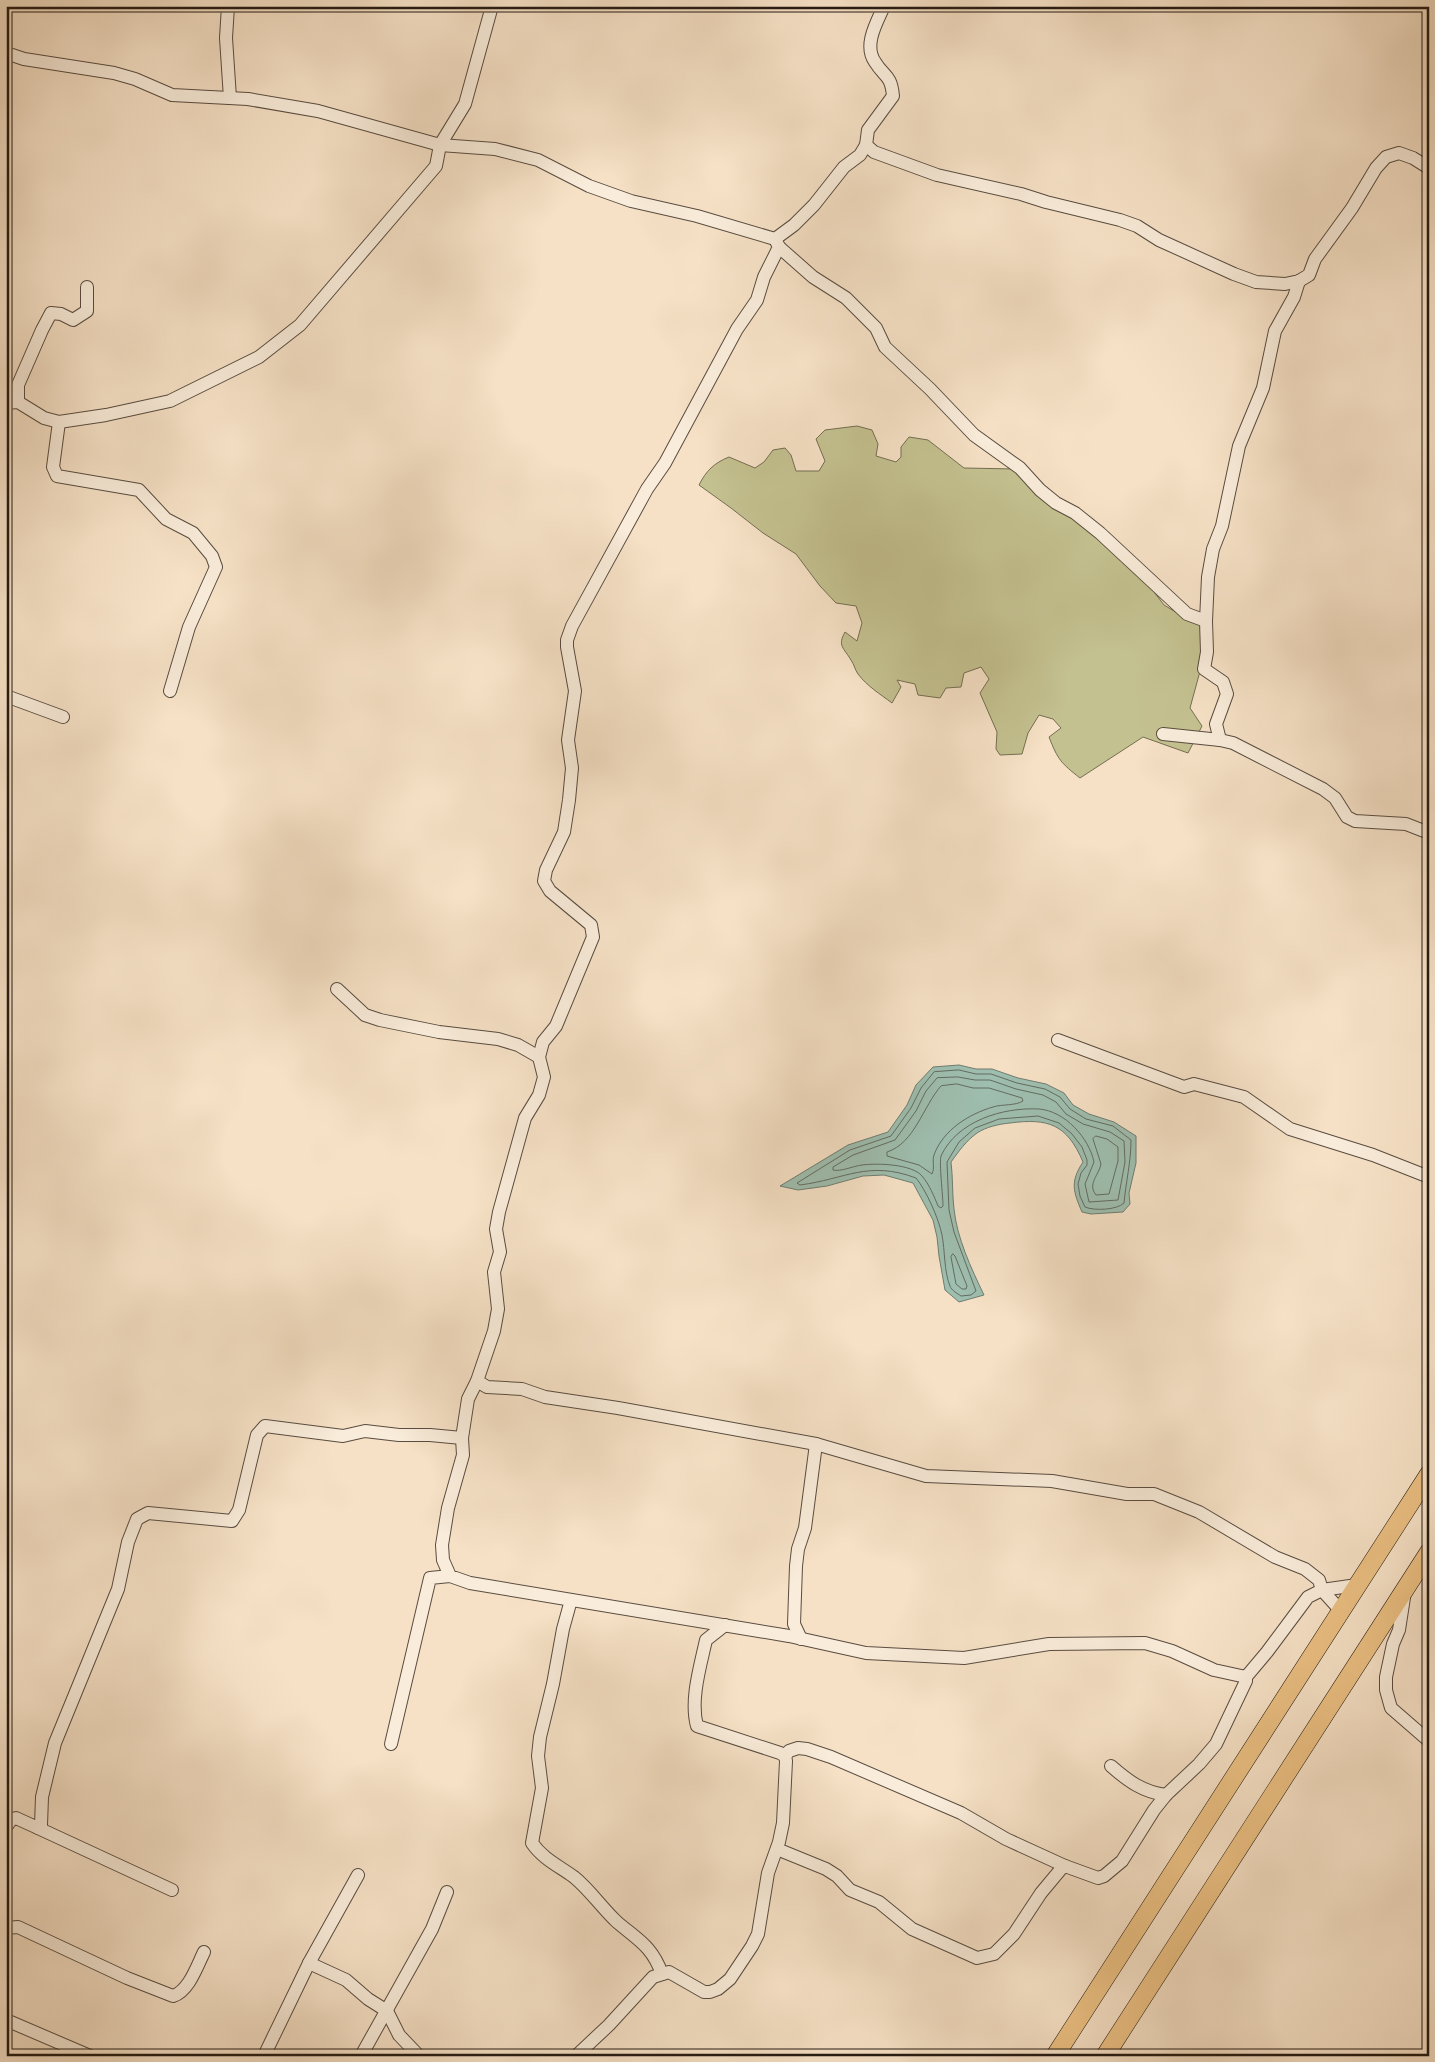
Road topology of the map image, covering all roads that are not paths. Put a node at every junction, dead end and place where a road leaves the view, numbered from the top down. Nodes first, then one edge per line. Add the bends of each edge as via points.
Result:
1 (228, 6) edge
2 (492, 6) edge
3 (884, 6) edge
4 (6, 54) edge
5 (230, 98) junction
6 (440, 144) junction
7 (866, 145) junction
8 (1429, 168) edge
9 (777, 243) junction
10 (1300, 281) junction
11 (87, 287) dead end
12 (12, 402) edge
13 (59, 422) junction
14 (1206, 621) junction
15 (170, 691) dead end
16 (6, 696) edge
17 (63, 717) dead end
18 (1163, 734) dead end
19 (1220, 740) junction
20 (1429, 833) edge
21 (337, 989) dead end
22 (1058, 1040) dead end
23 (539, 1057) junction
24 (1429, 1177) edge
25 (477, 1381) junction
26 (462, 1438) junction
27 (816, 1444) junction
28 (1429, 1474) edge
29 (1429, 1552) edge
30 (450, 1576) junction
31 (1358, 1585) junction
32 (1405, 1589) junction
33 (1322, 1590) junction
34 (571, 1600) junction
35 (1341, 1611) junction
36 (726, 1625) junction
37 (801, 1639) junction
38 (1246, 1677) junction
39 (1429, 1741) edge
40 (392, 1744) dead end
41 (785, 1756) junction
42 (1111, 1766) dead end
43 (1166, 1795) junction
44 (6, 1827) edge
45 (38, 1828) junction
46 (777, 1849) junction
47 (1065, 1866) junction
48 (358, 1875) dead end
49 (172, 1890) dead end
50 (447, 1892) dead end
51 (6, 1928) edge
52 (204, 1952) dead end
53 (309, 1963) junction
54 (662, 1974) junction
55 (387, 2011) junction
56 (6, 2020) edge
57 (90, 2056) edge
58 (264, 2056) edge
59 (361, 2056) edge
60 (419, 2056) edge
61 (576, 2056) edge
62 (1055, 2056) edge
63 (1105, 2056) edge

1 - 5 street via 226,38
2 - 6 street via 465,104
3 - 7 street via 870,48 874,62 892,86 893,96 868,130
4 - 5 street via 114,73 172,95
5 - 6 street via 318,111
6 - 9 street via 495,149 538,160 589,186 631,202 697,216
6 - 13 street via 436,166 300,325 260,357 170,401
7 - 9 street
7 - 10 street via 874,152 937,176 1120,220 1256,282 1284,284
8 - 10 street via 1398,153 1386,157 1315,259 1309,274
9 - 14 street via 813,277 846,298 876,328 886,347 974,435 1020,468 1056,503 1100,533 1187,614
9 - 23 street via 756,300 665,463 628,522 569,635 567,647 575,691 568,740 572,779 564,832 544,881 550,891 591,925 593,936 556,1026 543,1042
10 - 14 street via 1275,331 1263,388 1239,446 1222,526 1213,549
11 - 12 street via 87,311 73,320 61,314 51,314
12 - 13 street
13 - 15 street via 52,467 57,476 139,490 166,519 193,533 212,556 216,567 189,627
14 - 19 street via 1204,669 1223,682 1227,694 1216,724
16 - 17 street
18 - 19 street
19 - 20 street via 1233,743 1323,789 1335,798 1347,817 1355,821 1406,824
21 - 23 street via 365,1015 462,1036 498,1039 518,1045
22 - 24 street via 1173,1084 1206,1086 1244,1097 1290,1129 1373,1155
23 - 25 street via 544,1077 539,1095 525,1118 499,1212 496,1229 500,1252 494,1272 498,1310
25 - 26 street via 468,1399
25 - 27 street via 487,1387 522,1389 545,1397
26 - 30 street via 463,1455 448,1508 442,1545 443,1560
26 - 45 street via 365,1431 343,1436 265,1426 257,1435 239,1510 232,1521 148,1513 137,1519 128,1542 118,1588 55,1744
27 - 33 street via 926,1476 1052,1481 1127,1494 1154,1494 1199,1512 1275,1557 1305,1569 1319,1580
27 - 37 street via 805,1528 796,1566 794,1624
28 - 31 highway
29 - 32 highway
30 - 34 street via 470,1583
30 - 40 street via 430,1578
31 - 33 street
31 - 35 highway
32 - 39 street via 1404,1609 1393,1644 1386,1690 1391,1708
32 - 63 highway
33 - 35 street
33 - 38 street via 1308,1597
34 - 36 street
34 - 54 street via 538,1749 542,1788 532,1843 544,1858 575,1878 648,1947
35 - 62 highway
36 - 37 street
36 - 41 street via 706,1640 695,1701 697,1726
37 - 38 street via 866,1653 964,1658 1049,1644 1145,1643 1214,1670
38 - 43 street via 1216,1744
41 - 46 street via 783,1823
41 - 47 street via 798,1748 831,1757 961,1813 1006,1839
42 - 43 street via 1142,1789
43 - 47 street via 1122,1861 1108,1873 1098,1878
44 - 45 street via 16,1818
45 - 49 street
46 - 47 street via 826,1869 850,1890 879,1902 912,1929 977,1958 994,1954 1014,1934 1054,1875
46 - 54 street via 768,1873 758,1934 730,1979 718,1989 704,1992 669,1972
48 - 53 street
50 - 55 street via 432,1929
51 - 52 street via 18,1927 173,1996 184,1989
53 - 55 street via 346,1980
53 - 58 street
54 - 61 street via 653,1977
55 - 59 street
55 - 60 street via 399,2034
56 - 57 street

